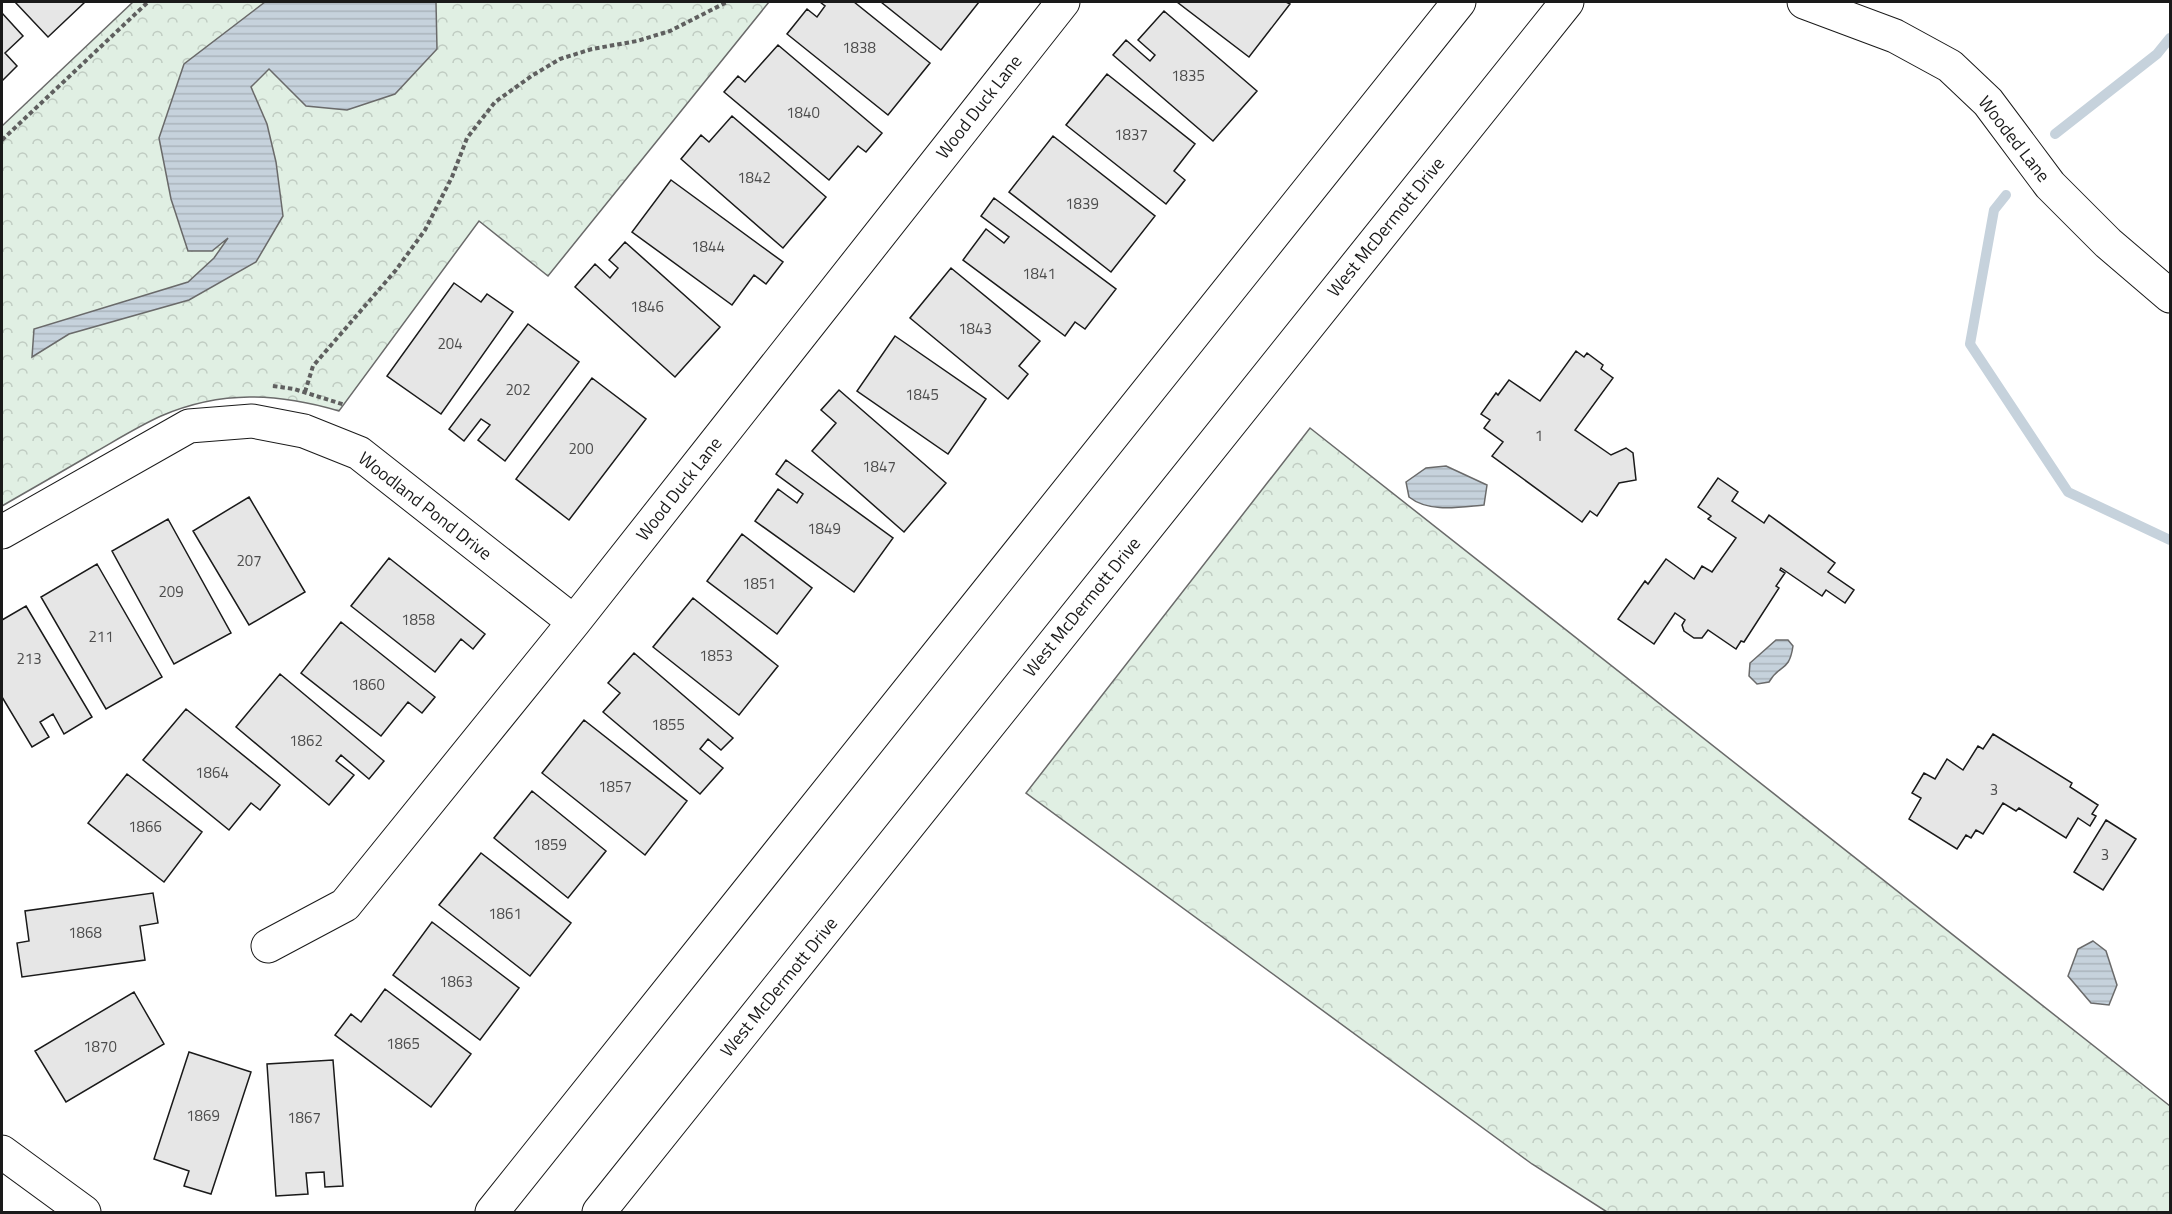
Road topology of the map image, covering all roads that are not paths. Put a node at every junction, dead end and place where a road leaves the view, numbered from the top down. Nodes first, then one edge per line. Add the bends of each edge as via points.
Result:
1 (1063, 2) edge
2 (1459, 2) edge
3 (1566, 2) edge
4 (1804, 2) edge
5 (2170, 296) edge
6 (2, 532) edge
7 (574, 622) junction
8 (268, 946) dead end
9 (2, 1152) edge
10 (84, 1212) edge
11 (492, 1212) edge
12 (599, 1212) edge

1 - 7 main road, Wood Duck Lane
2 - 11 main road
3 - 12 main road, West McDermott Drive
4 - 5 main road, Wooded Lane via 1895,36 1950,66 1988,102 2050,185 2108,243
6 - 7 main road, Woodland Pond Drive via 189,426 252,421 304,431 359,453
7 - 8 main road, Wood Duck Lane via 345,905
9 - 10 main road

